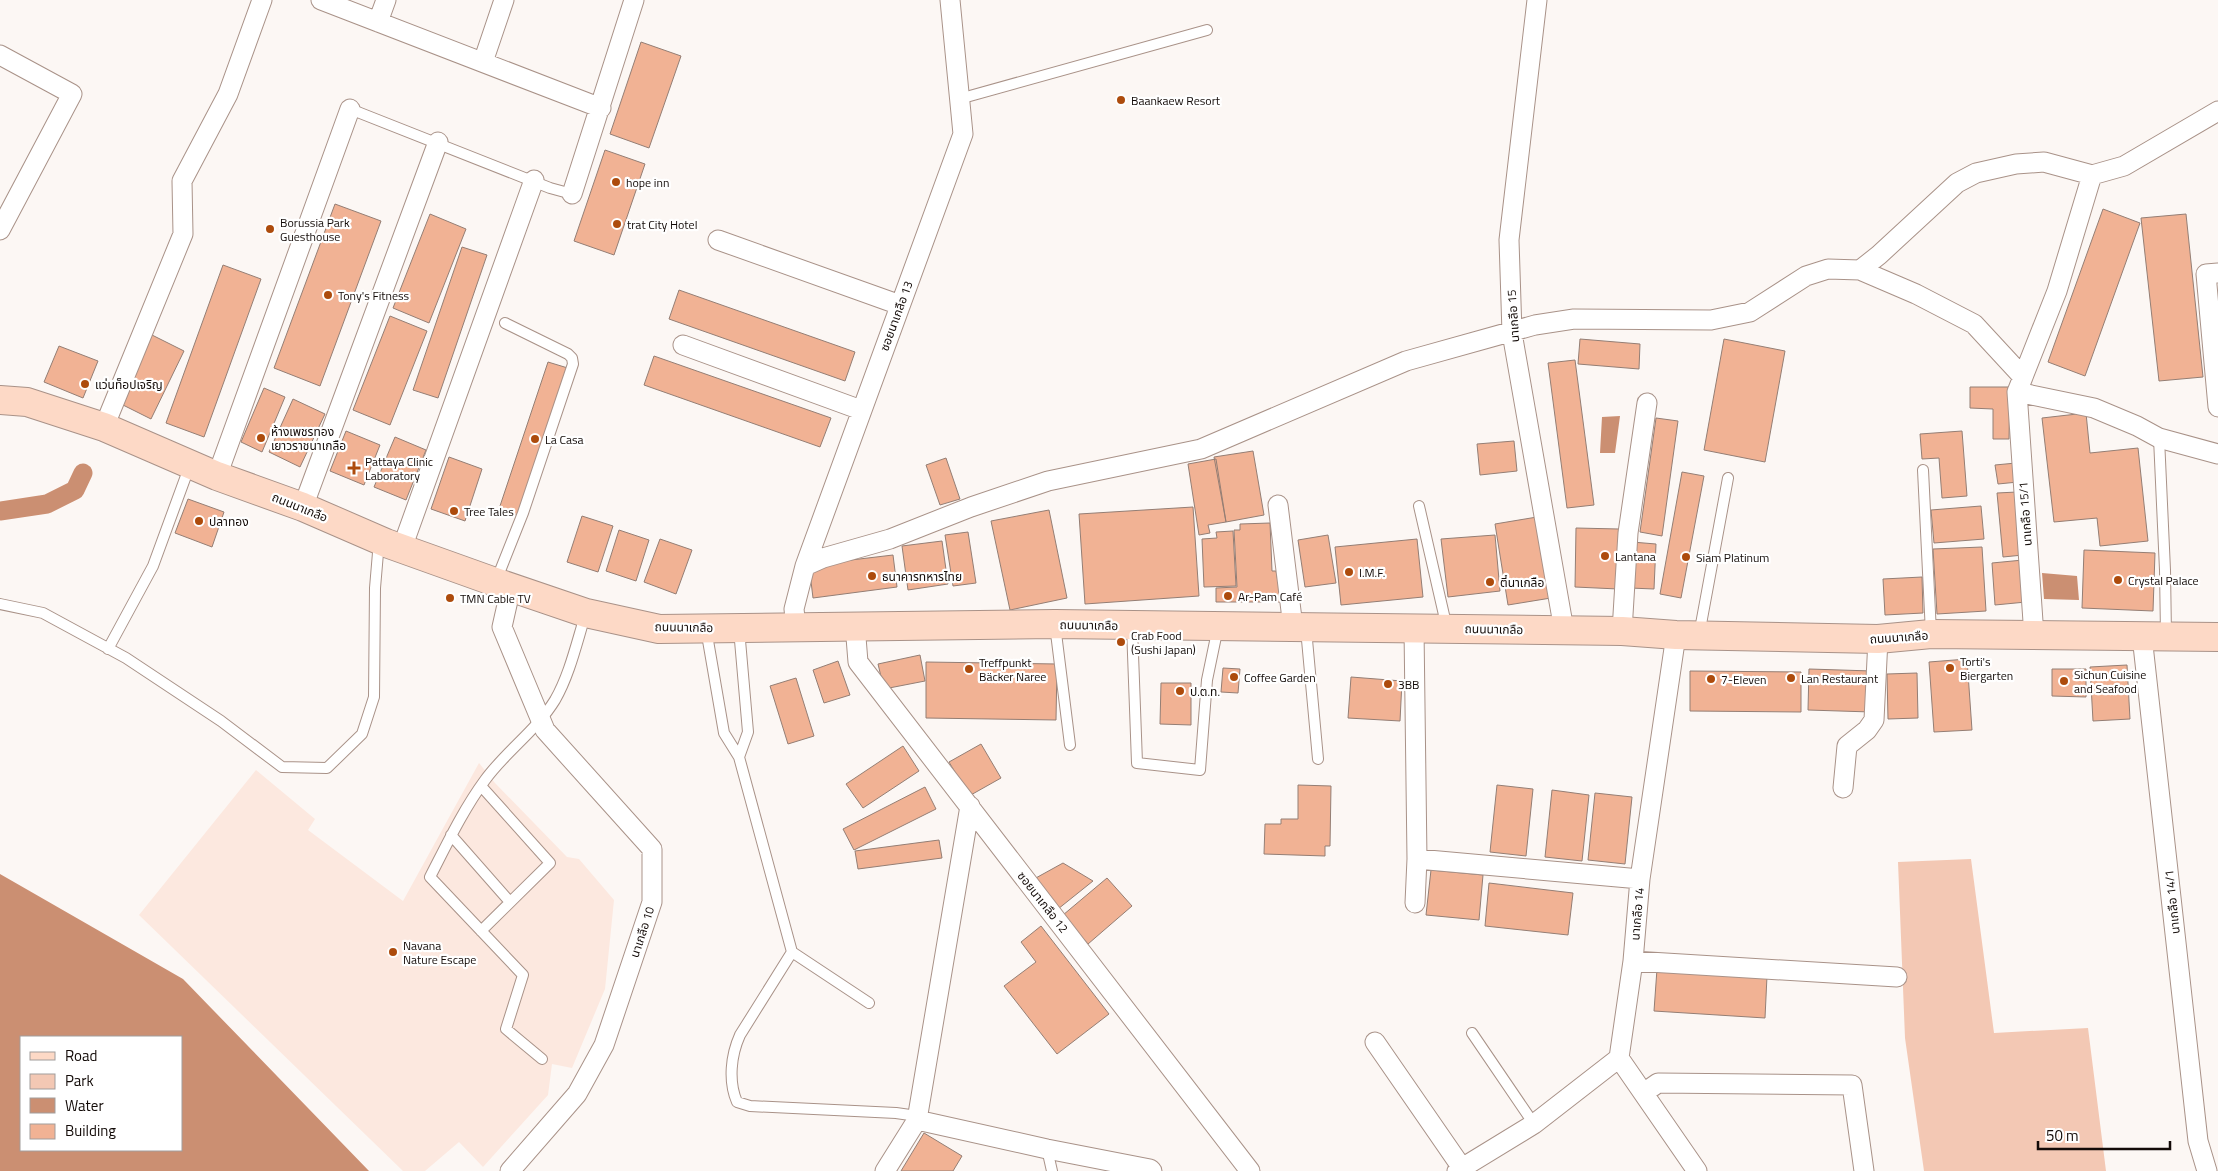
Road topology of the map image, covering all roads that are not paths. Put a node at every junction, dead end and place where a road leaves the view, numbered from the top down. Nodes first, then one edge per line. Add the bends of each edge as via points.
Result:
1 (262, 0) edge
2 (321, 0) edge
3 (386, 0) edge
4 (504, 0) edge
5 (634, 0) edge
6 (950, 0) edge
7 (1537, 0) edge
8 (378, 22) junction
9 (1207, 30) dead end
10 (0, 55) edge
11 (483, 62) junction
12 (958, 98) junction
13 (600, 108) junction
14 (350, 109) joint
15 (2218, 111) edge
16 (438, 142) junction
17 (2092, 175) junction
18 (534, 180) junction
19 (572, 194) joint
20 (0, 230) edge
21 (718, 240) dead end
22 (1860, 270) junction
23 (2218, 273) edge
24 (900, 305) junction
25 (505, 323) dead end
26 (1512, 333) junction
27 (683, 345) dead end
28 (2020, 384) junction
29 (0, 400) edge
30 (1647, 403) dead end
31 (2218, 407) edge
32 (861, 410) junction
33 (104, 427) junction
34 (2159, 438) junction
35 (2218, 454) edge
36 (190, 464) junction
37 (1923, 470) dead end
38 (217, 476) junction
39 (1728, 478) dead end
40 (1278, 505) dead end
41 (1419, 506) dead end
42 (303, 507) junction
43 (391, 544) junction
44 (805, 566) junction
45 (503, 585) junction
46 (0, 604) edge
47 (586, 613) junction
48 (1055, 624) junction
49 (1132, 625) junction
50 (855, 626) junction
51 (1218, 626) junction
52 (796, 627) junction
53 (1299, 627) junction
54 (706, 628) junction
55 (739, 628) junction
56 (1414, 629) junction
57 (1447, 629) junction
58 (1564, 630) junction
59 (1622, 631) junction
60 (1931, 634) junction
61 (1687, 635) junction
62 (2034, 636) junction
63 (2154, 636) junction
64 (2218, 637) edge
65 (1878, 639) junction
66 (108, 649) junction
67 (541, 721) junction
68 (1070, 744) dead end
69 (739, 757) junction
70 (1318, 758) dead end
71 (481, 786) junction
72 (1843, 788) dead end
73 (970, 806) junction
74 (451, 835) junction
75 (1417, 859) junction
76 (1640, 878) junction
77 (510, 902) junction
78 (1415, 904) dead end
79 (481, 931) junction
80 (792, 952) junction
81 (1633, 961) junction
82 (1896, 978) dead end
83 (869, 1003) dead end
84 (1472, 1033) dead end
85 (1375, 1042) dead end
86 (1619, 1058) junction
87 (542, 1059) dead end
88 (1645, 1092) junction
89 (917, 1118) junction
90 (1534, 1124) junction
91 (1047, 1149) junction
92 (2208, 1168) edge
93 (1460, 1169) edge
94 (510, 1171) edge
95 (885, 1171) edge
96 (1052, 1171) edge
97 (1152, 1171) edge
98 (1250, 1171) edge
99 (1697, 1171) edge
100 (1864, 1171) edge

1 - 33 street via 228,94 182,181 183,234
2 - 8 street
3 - 8 street
4 - 11 street
5 - 13 street
6 - 12 street, ซอยนาเกลือ 13
7 - 26 street, นาเกลือ 15 via 1509,240
8 - 11 street
9 - 12 lane
10 - 20 street via 72,94
11 - 13 street
12 - 24 street, ซอยนาเกลือ 13 via 962,134
13 - 19 street
14 - 16 lane
14 - 38 street
15 - 17 street via 2124,166
16 - 18 lane
16 - 42 street
17 - 22 street via 2044,162 1976,173 1957,182
17 - 28 street via 2057,291
18 - 19 lane
18 - 43 street
21 - 24 street
22 - 26 street via 1828,269 1806,276 1750,312 1711,320 1574,319 1535,325
22 - 28 street via 1974,324
23 - 31 street via 2206,274
24 - 32 street, ซอยนาเกลือ 13
25 - 45 lane via 568,354 573,364
26 - 44 street via 1406,361 1201,449 1048,481 890,539
26 - 58 street, นาเกลือ 15
27 - 32 street
28 - 34 street via 2094,408
28 - 62 street, นาเกลือ 15/1
29 - 33 street, ถนนนาเกลือ via 27,402
30 - 59 street via 1628,533
32 - 44 street, ซอยนาเกลือ 13
33 - 36 street, ถนนนาเกลือ
34 - 35 street
34 - 63 lane via 2165,570
36 - 38 street, ถนนนาเกลือ
36 - 66 lane via 152,566
37 - 60 lane
38 - 42 street, ถนนนาเกลือ
39 - 61 lane
40 - 53 street
41 - 57 lane
42 - 43 street, ถนนนาเกลือ
43 - 45 street, ถนนนาเกลือ
43 - 66 lane via 375,588 374,697 362,734 327,768 282,767 213,716
44 - 52 street, ซอยนาเกลือ 13 via 794,610
45 - 47 street, ถนนนาเกลือ
45 - 67 street, นาเกลือ 10 via 502,627
46 - 66 lane via 43,613
47 - 54 street, ถนนนาเกลือ via 659,629
47 - 67 lane via 562,685
48 - 49 street, ถนนนาเกลือ
48 - 50 street, ถนนนาเกลือ
48 - 68 lane
49 - 51 street, ถนนนาเกลือ
49 - 51 lane via 1136,763 1200,770 1208,680
50 - 52 street, ถนนนาเกลือ
50 - 73 street, ซอยนาเกลือ 12 via 858,662
51 - 53 street, ถนนนาเกลือ
52 - 55 street, ถนนนาเกลือ
53 - 56 street, ถนนนาเกลือ
53 - 70 lane
54 - 55 street, ถนนนาเกลือ
54 - 69 lane via 724,733
55 - 69 lane via 748,732
56 - 57 street, ถนนนาเกลือ
56 - 75 street
57 - 58 street, ถนนนาเกลือ
58 - 59 street, ถนนนาเกลือ
59 - 61 street, ถนนนาเกลือ
60 - 62 street, ถนนนาเกลือ
60 - 65 street, ถนนนาเกลือ
61 - 65 street, ถนนนาเกลือ
61 - 76 street, นาเกลือ 14
62 - 63 street, ถนนนาเกลือ
63 - 64 street, ถนนนาเกลือ
63 - 92 street, นาเกลือ 14/1 via 2198,1141
65 - 72 street via 1874,720 1847,746
67 - 71 lane
67 - 94 street, นาเกลือ 10 via 545,730 652,849 652,902 604,1045 577,1094
69 - 80 lane
71 - 74 lane
71 - 77 lane via 550,863
73 - 89 street
73 - 98 street, ซอยนาเกลือ 12
74 - 77 lane
74 - 79 lane via 430,877
75 - 76 street
75 - 78 street
76 - 81 street, นาเกลือ 14
77 - 79 lane
79 - 87 lane via 523,975 506,1029
80 - 83 lane
80 - 89 lane via 733,1049 732,1089 737,1102 750,1106 896,1113
81 - 82 street
81 - 86 street, นาเกลือ 14
84 - 90 lane
85 - 93 street
86 - 88 street
86 - 90 street
88 - 99 street
88 - 100 street via 1658,1084 1852,1085
89 - 91 street
89 - 95 street
90 - 93 street
91 - 96 lane
91 - 97 street

